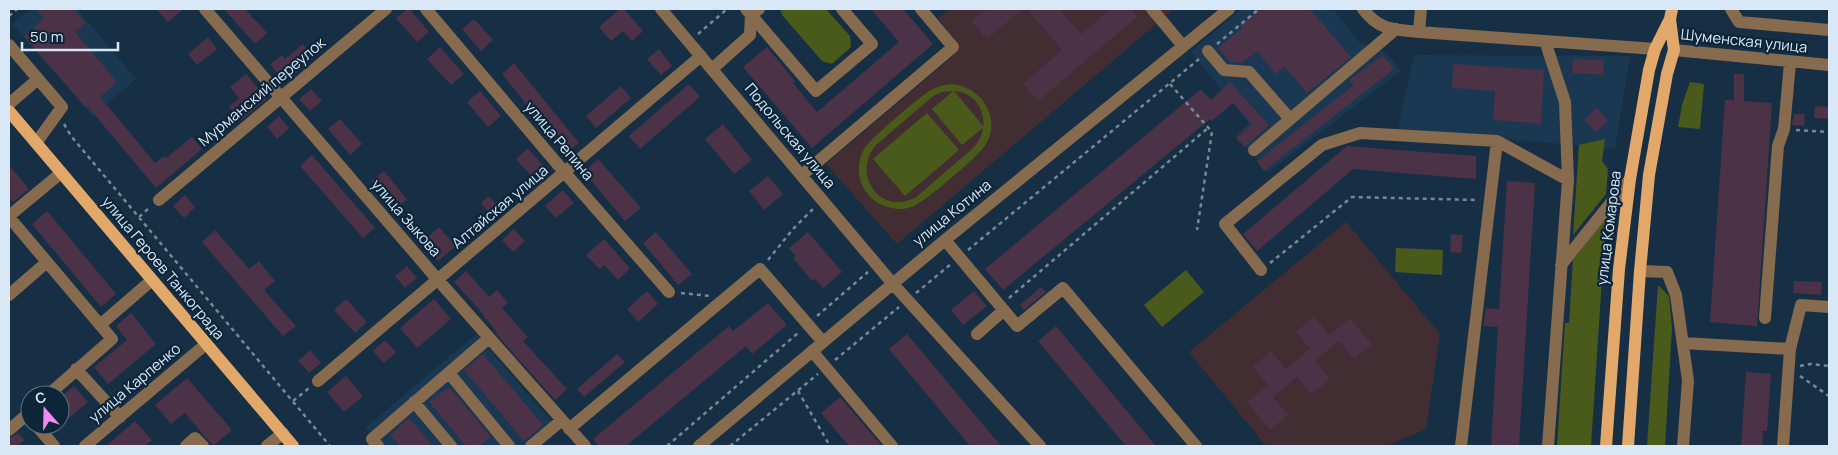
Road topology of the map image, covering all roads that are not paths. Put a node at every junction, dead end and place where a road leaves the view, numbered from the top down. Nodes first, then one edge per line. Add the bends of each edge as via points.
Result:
1 (205, 9) edge
2 (386, 9) edge
3 (426, 9) edge
4 (661, 9) edge
5 (842, 9) edge
6 (921, 9) edge
7 (1152, 9) edge
8 (1229, 9) edge
9 (1363, 9) edge
10 (1421, 9) edge
11 (1731, 9) edge
12 (752, 11) edge
13 (1671, 14) edge
14 (1396, 29) junction
15 (1829, 30) edge
16 (1419, 32) junction
17 (1545, 41) junction
18 (9, 45) edge
19 (1183, 46) junction
20 (1655, 48) junction
21 (1674, 50) junction
22 (1208, 51) road end
23 (701, 56) junction
24 (1790, 63) junction
25 (1829, 65) edge
26 (712, 69) junction
27 (38, 79) junction
28 (281, 98) junction
29 (9, 104) edge
30 (9, 110) edge
31 (1290, 119) junction
32 (1497, 141) junction
33 (36, 143) junction
34 (1254, 150) dead end
35 (61, 173) junction
36 (565, 173) junction
37 (802, 175) junction
38 (1630, 179) junction
39 (1568, 180) junction
40 (158, 200) dead end
41 (9, 216) edge
42 (945, 240) junction
43 (47, 262) junction
44 (1561, 265) junction
45 (1261, 270) road end
46 (1640, 271) junction
47 (152, 280) junction
48 (438, 280) junction
49 (893, 284) junction
50 (669, 292) road end
51 (9, 294) edge
52 (1829, 307) edge
53 (1002, 308) junction
54 (1765, 318) dead end
55 (100, 325) junction
56 (977, 334) dead end
57 (489, 338) junction
58 (823, 342) junction
59 (1683, 343) junction
60 (206, 344) junction
61 (1790, 349) junction
62 (812, 351) junction
63 (76, 369) junction
64 (449, 372) junction
65 (318, 381) road end
66 (59, 385) edge
67 (414, 402) junction
68 (120, 417) junction
69 (20, 422) edge
70 (566, 424) junction
71 (9, 430) edge
72 (283, 434) junction
73 (45, 435) edge
74 (54, 446) edge
75 (85, 446) edge
76 (186, 446) edge
77 (203, 446) edge
78 (267, 446) edge
79 (294, 446) edge
80 (378, 446) edge
81 (452, 446) edge
82 (509, 446) edge
83 (531, 446) edge
84 (585, 446) edge
85 (700, 446) edge
86 (892, 446) edge
87 (1040, 446) edge
88 (1196, 446) edge
89 (1462, 446) edge
90 (1548, 446) edge
91 (1606, 446) edge
92 (1628, 446) edge
93 (1683, 446) edge
94 (1783, 446) edge

1 - 28 street, улица Зыкова
2 - 28 street, Мурманский переулок
3 - 36 street, улица Репина
4 - 23 street, Подольская улица
5 - 12 street via 872,44 816,91
6 - 37 street via 953,48
7 - 19 street
8 - 19 street, улица Котина
9 - 14 street via 1376,23
10 - 16 street
11 - 15 street via 1739,22
12 - 26 street via 750,36
13 - 20 main road, улица Комарова
13 - 21 main road, улица Комарова
14 - 16 street
14 - 31 street
16 - 17 street
17 - 20 street
17 - 39 street via 1566,102
18 - 27 street
19 - 42 street, улица Котина
20 - 21 main road, Шуменская улица
20 - 38 main road, улица Комарова
21 - 24 street, Шуменская улица
21 - 46 main road, улица Комарова via 1649,175
22 - 31 street via 1224,70 1249,72
23 - 26 street, Подольская улица
23 - 36 street, Алтайская улица
24 - 25 street, Шуменская улица
24 - 54 street via 1784,129 1778,146
26 - 37 street, Подольская улица
27 - 29 street
27 - 33 street via 62,107
28 - 40 street, Мурманский переулок
28 - 48 street, улица Зыкова
30 - 33 main road, улица Героев Танкограда
31 - 34 street
32 - 39 street
32 - 45 street via 1360,133 1322,144 1225,224
32 - 89 street
33 - 35 main road, улица Героев Танкограда
35 - 41 street
35 - 47 main road, улица Героев Танкограда
36 - 48 street, Алтайская улица
36 - 50 street, улица Репина
37 - 49 street, Подольская улица
38 - 44 street
38 - 91 main road, улица Комарова via 1619,270
39 - 44 street
41 - 43 street
42 - 49 street, улица Котина
42 - 53 street
43 - 51 street
43 - 55 street
44 - 90 street
46 - 59 street via 1667,272 1676,295
46 - 92 main road, улица Комарова
47 - 55 street
47 - 60 main road, улица Героев Танкограда
48 - 57 street, улица Зыкова
48 - 65 street, Алтайская улица
49 - 58 street, улица Котина
49 - 87 street, Подольская улица
52 - 61 street via 1801,305
53 - 56 street
53 - 88 street via 1018,326 1063,288
55 - 63 street via 112,339
57 - 64 street
57 - 70 street, улица Зыкова
58 - 62 street, улица Котина
58 - 70 street via 760,269
59 - 61 street
59 - 93 street via 1688,381
60 - 68 street, улица Карпенко
60 - 72 main road, улица Героев Танкограда
61 - 94 street
62 - 85 street, улица Котина
62 - 86 street
63 - 66 street
63 - 68 street
64 - 67 street
64 - 82 street
67 - 80 street via 372,439
67 - 81 street
68 - 75 street, улица Карпенко
69 - 71 street
70 - 83 street
70 - 84 street, улица Зыкова
72 - 78 street
72 - 79 main road, улица Героев Танкограда
73 - 74 street
76 - 77 street via 195,438

